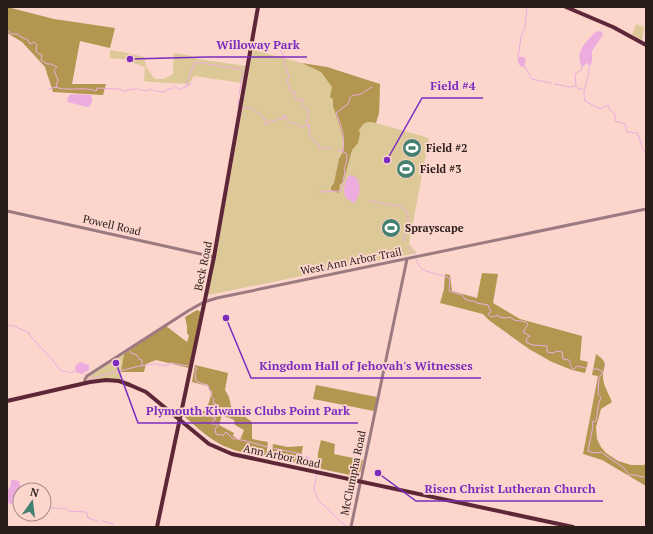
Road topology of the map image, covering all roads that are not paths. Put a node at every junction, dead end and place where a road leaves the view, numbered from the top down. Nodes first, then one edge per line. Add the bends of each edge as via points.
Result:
1 (258, 7) edge
2 (566, 7) edge
3 (646, 45) edge
4 (646, 209) edge
5 (7, 211) edge
6 (214, 257) junction
7 (407, 259) junction
8 (204, 302) junction
9 (85, 383) junction
10 (7, 401) edge
11 (180, 420) junction
12 (361, 482) junction
13 (157, 527) edge
14 (351, 527) edge
15 (573, 527) edge

1 - 6 main road, Beck Road
2 - 3 main road via 613,27
4 - 7 street, West Ann Arbor Trail
5 - 6 street, Powell Road
6 - 8 main road, Beck Road
7 - 8 street, West Ann Arbor Trail
7 - 12 street, McClumpha Road
8 - 9 street, West Ann Arbor Trail via 86,377
8 - 11 main road, Beck Road
9 - 10 main road, Ann Arbor Road
9 - 11 main road, Ann Arbor Road via 106,380 130,384 150,395
11 - 12 main road, Ann Arbor Road via 209,444 224,452
11 - 13 main road, Beck Road
12 - 14 street, McClumpha Road
12 - 15 main road, Ann Arbor Road

